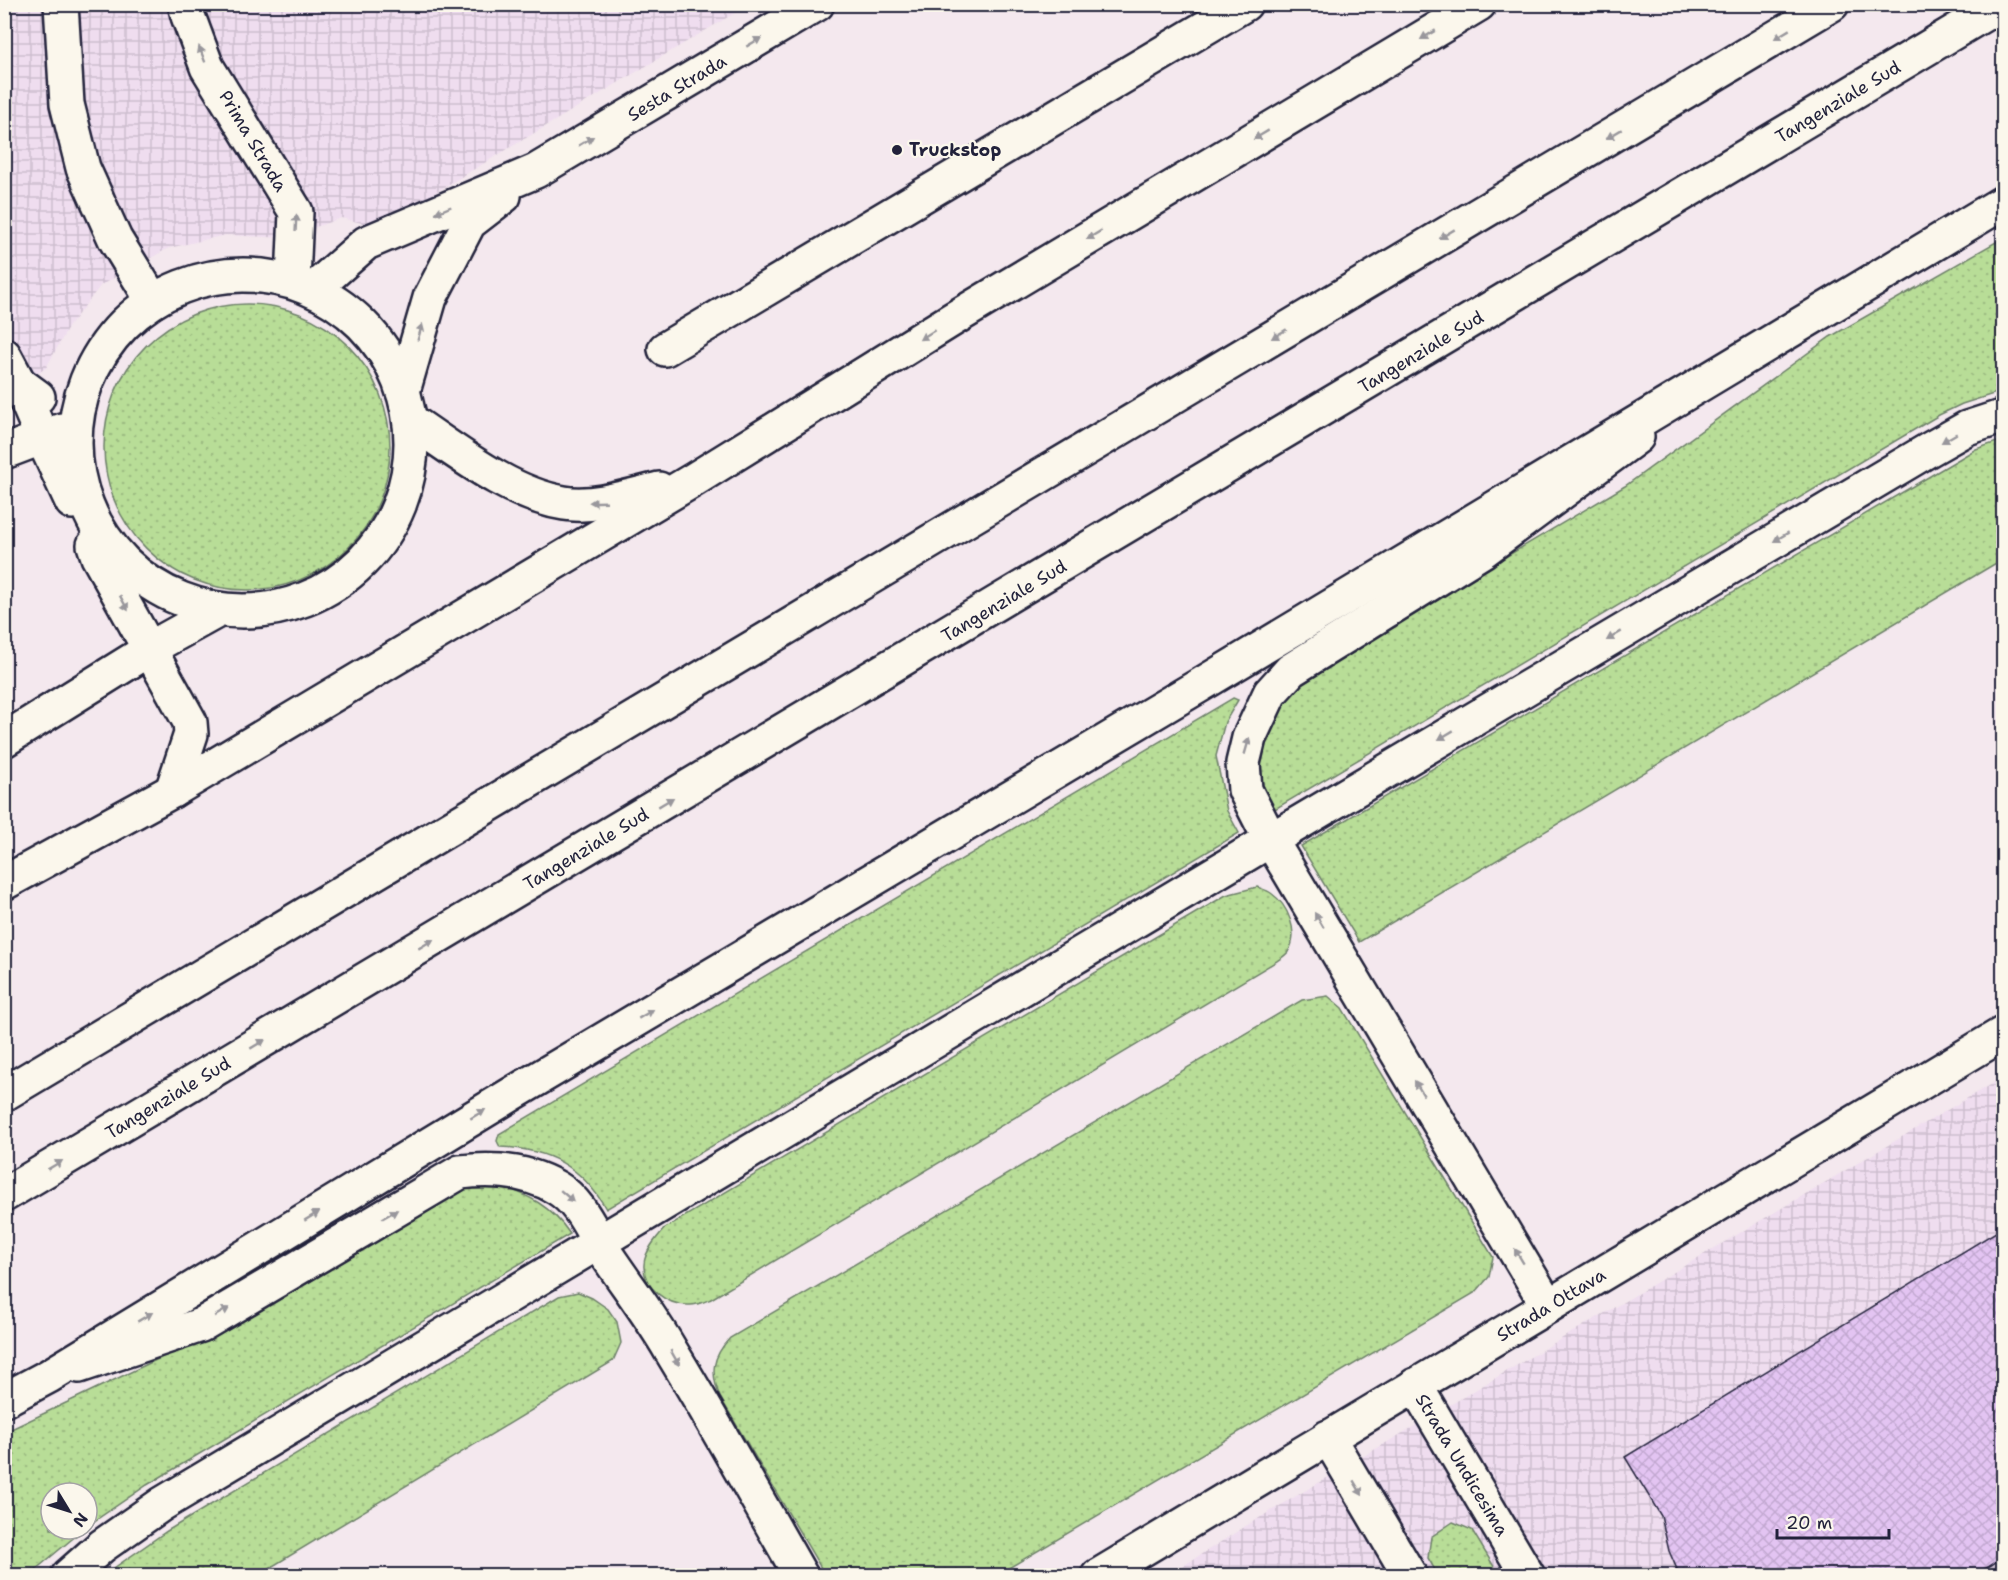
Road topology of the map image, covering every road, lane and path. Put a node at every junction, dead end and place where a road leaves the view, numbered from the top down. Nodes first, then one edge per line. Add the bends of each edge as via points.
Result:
1 (61, 4) edge
2 (185, 4) edge
3 (818, 4) edge
4 (1245, 4) edge
5 (1479, 4) edge
6 (1832, 4) edge
7 (2001, 4) edge
8 (536, 171) junction
9 (2004, 202) edge
10 (304, 285) junction
11 (153, 301) junction
12 (665, 349) dead end
13 (1733, 366) junction
14 (12, 369) edge
15 (404, 388) junction
16 (2004, 416) edge
17 (411, 421) junction
18 (75, 425) junction
19 (42, 437) junction
20 (4, 452) edge
21 (76, 470) junction
22 (695, 479) junction
23 (98, 557) junction
24 (219, 610) junction
25 (150, 650) junction
26 (4, 740) edge
27 (172, 791) junction
28 (1270, 839) junction
29 (4, 883) edge
30 (2004, 1033) edge
31 (4, 1094) edge
32 (4, 1195) edge
33 (597, 1241) junction
34 (1548, 1306) junction
35 (49, 1376) junction
36 (1415, 1385) junction
37 (4, 1400) edge
38 (1328, 1437) junction
39 (68, 1575) edge
40 (801, 1575) edge
41 (1098, 1575) edge
42 (1410, 1575) edge
43 (1528, 1575) edge

1 - 11 main road via 67,104 83,168 115,239
10 -> 2 main road, Prima Strada via 296,212 207,66
8 -> 3 main road, Sesta Strada
4 - 12 main road
5 -> 22 main road via 963,313
6 -> 31 main road
32 -> 7 main road, Tangenziale Sud
8 -> 10 main road, Sesta Strada via 366,243
15 -> 8 main road, Sesta Strada via 430,298 469,223
9 - 13 main road
10 - 11 main road via 258,274 221,275 186,284
10 - 15 main road via 353,314 383,347
11 - 18 main road via 123,324 100,354 84,388
28 -> 13 main road via 1245,790 1243,763 1259,713 1270,693 1291,670 1484,550
35 -> 13 main road via 522,1088
14 - 18 main road
14 - 19 main road
15 - 17 main road
16 -> 28 main road via 1967,428 1939,443
22 -> 17 main road via 608,502 566,504 529,494
17 - 24 main road via 410,473 393,521 362,564 320,594 271,610
18 - 19 main road
18 - 21 main road
19 - 20 main road
19 - 23 main road
21 - 23 main road via 87,528
21 - 24 main road via 97,528 128,567 161,591 189,604
22 - 27 main road
23 -> 25 main road
24 - 25 main road
25 - 26 main road
25 - 27 main road via 190,722 191,734
27 - 29 main road
28 - 33 main road
34 -> 28 main road
30 - 34 main road, Strada Ottava
35 -> 33 main road via 201,1325 460,1172 485,1169 533,1176 577,1205
33 - 39 main road via 162,1504
33 -> 40 main road via 670,1349
34 - 36 main road, Strada Ottava
35 - 37 main road
36 - 38 main road, Strada Ottava
36 - 43 main road, Strada Undicesima
38 - 41 main road, Strada Ottava
38 -> 42 main road

